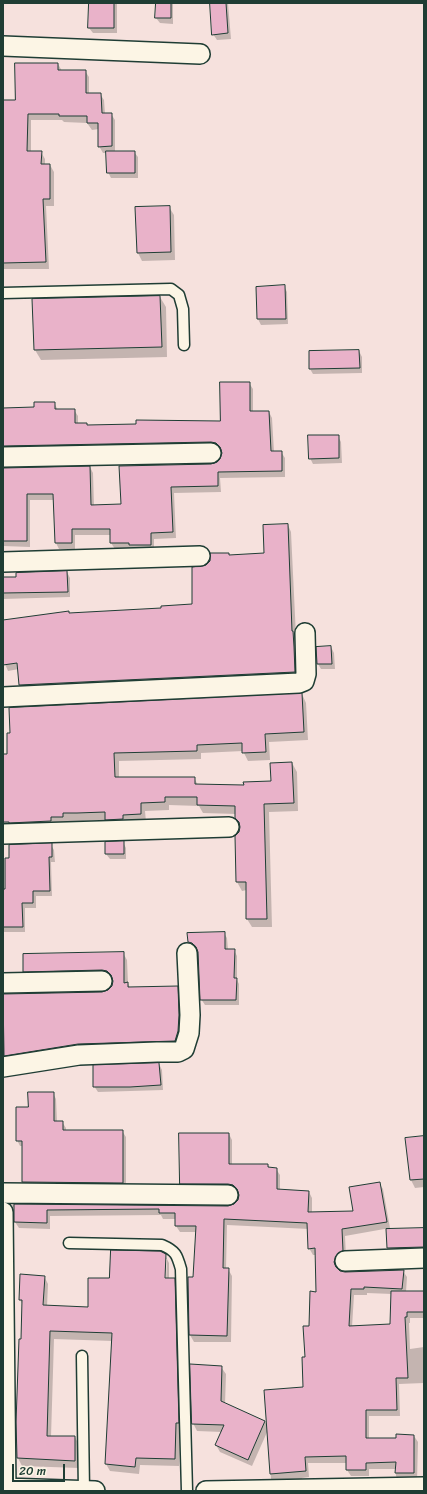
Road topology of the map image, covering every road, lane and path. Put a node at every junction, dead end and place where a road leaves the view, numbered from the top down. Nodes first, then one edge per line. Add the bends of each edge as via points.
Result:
1 (3, 46) edge
2 (200, 54) dead end
3 (3, 293) edge
4 (184, 345) dead end
5 (211, 453) dead end
6 (3, 457) edge
7 (200, 556) dead end
8 (3, 562) edge
9 (305, 633) dead end
10 (3, 697) edge
11 (229, 827) dead end
12 (3, 834) edge
13 (186, 953) dead end
14 (102, 981) dead end
15 (3, 983) edge
16 (3, 1067) edge
17 (3, 1193) edge
18 (228, 1194) dead end
19 (3, 1212) edge
20 (69, 1242) dead end
21 (424, 1258) edge
22 (345, 1261) dead end
23 (82, 1356) dead end
24 (4, 1464) edge
25 (417, 1489) edge
26 (6, 1490) edge
27 (84, 1491) edge
28 (95, 1491) edge
29 (187, 1491) edge
30 (206, 1491) edge

1 - 2 street
3 - 4 lane via 171,290 179,295 183,309
5 - 6 street
7 - 8 street
9 - 10 street via 306,674 304,681 299,683
11 - 12 street
13 - 16 street via 190,1015 189,1033 184,1049 178,1052 79,1055
14 - 15 street
17 - 18 street
19 - 24 street
20 - 29 lane via 162,1245 173,1250 178,1258 181,1269
21 - 22 street
23 - 27 lane
24 - 26 street
25 - 30 street
26 - 27 street
27 - 28 street

